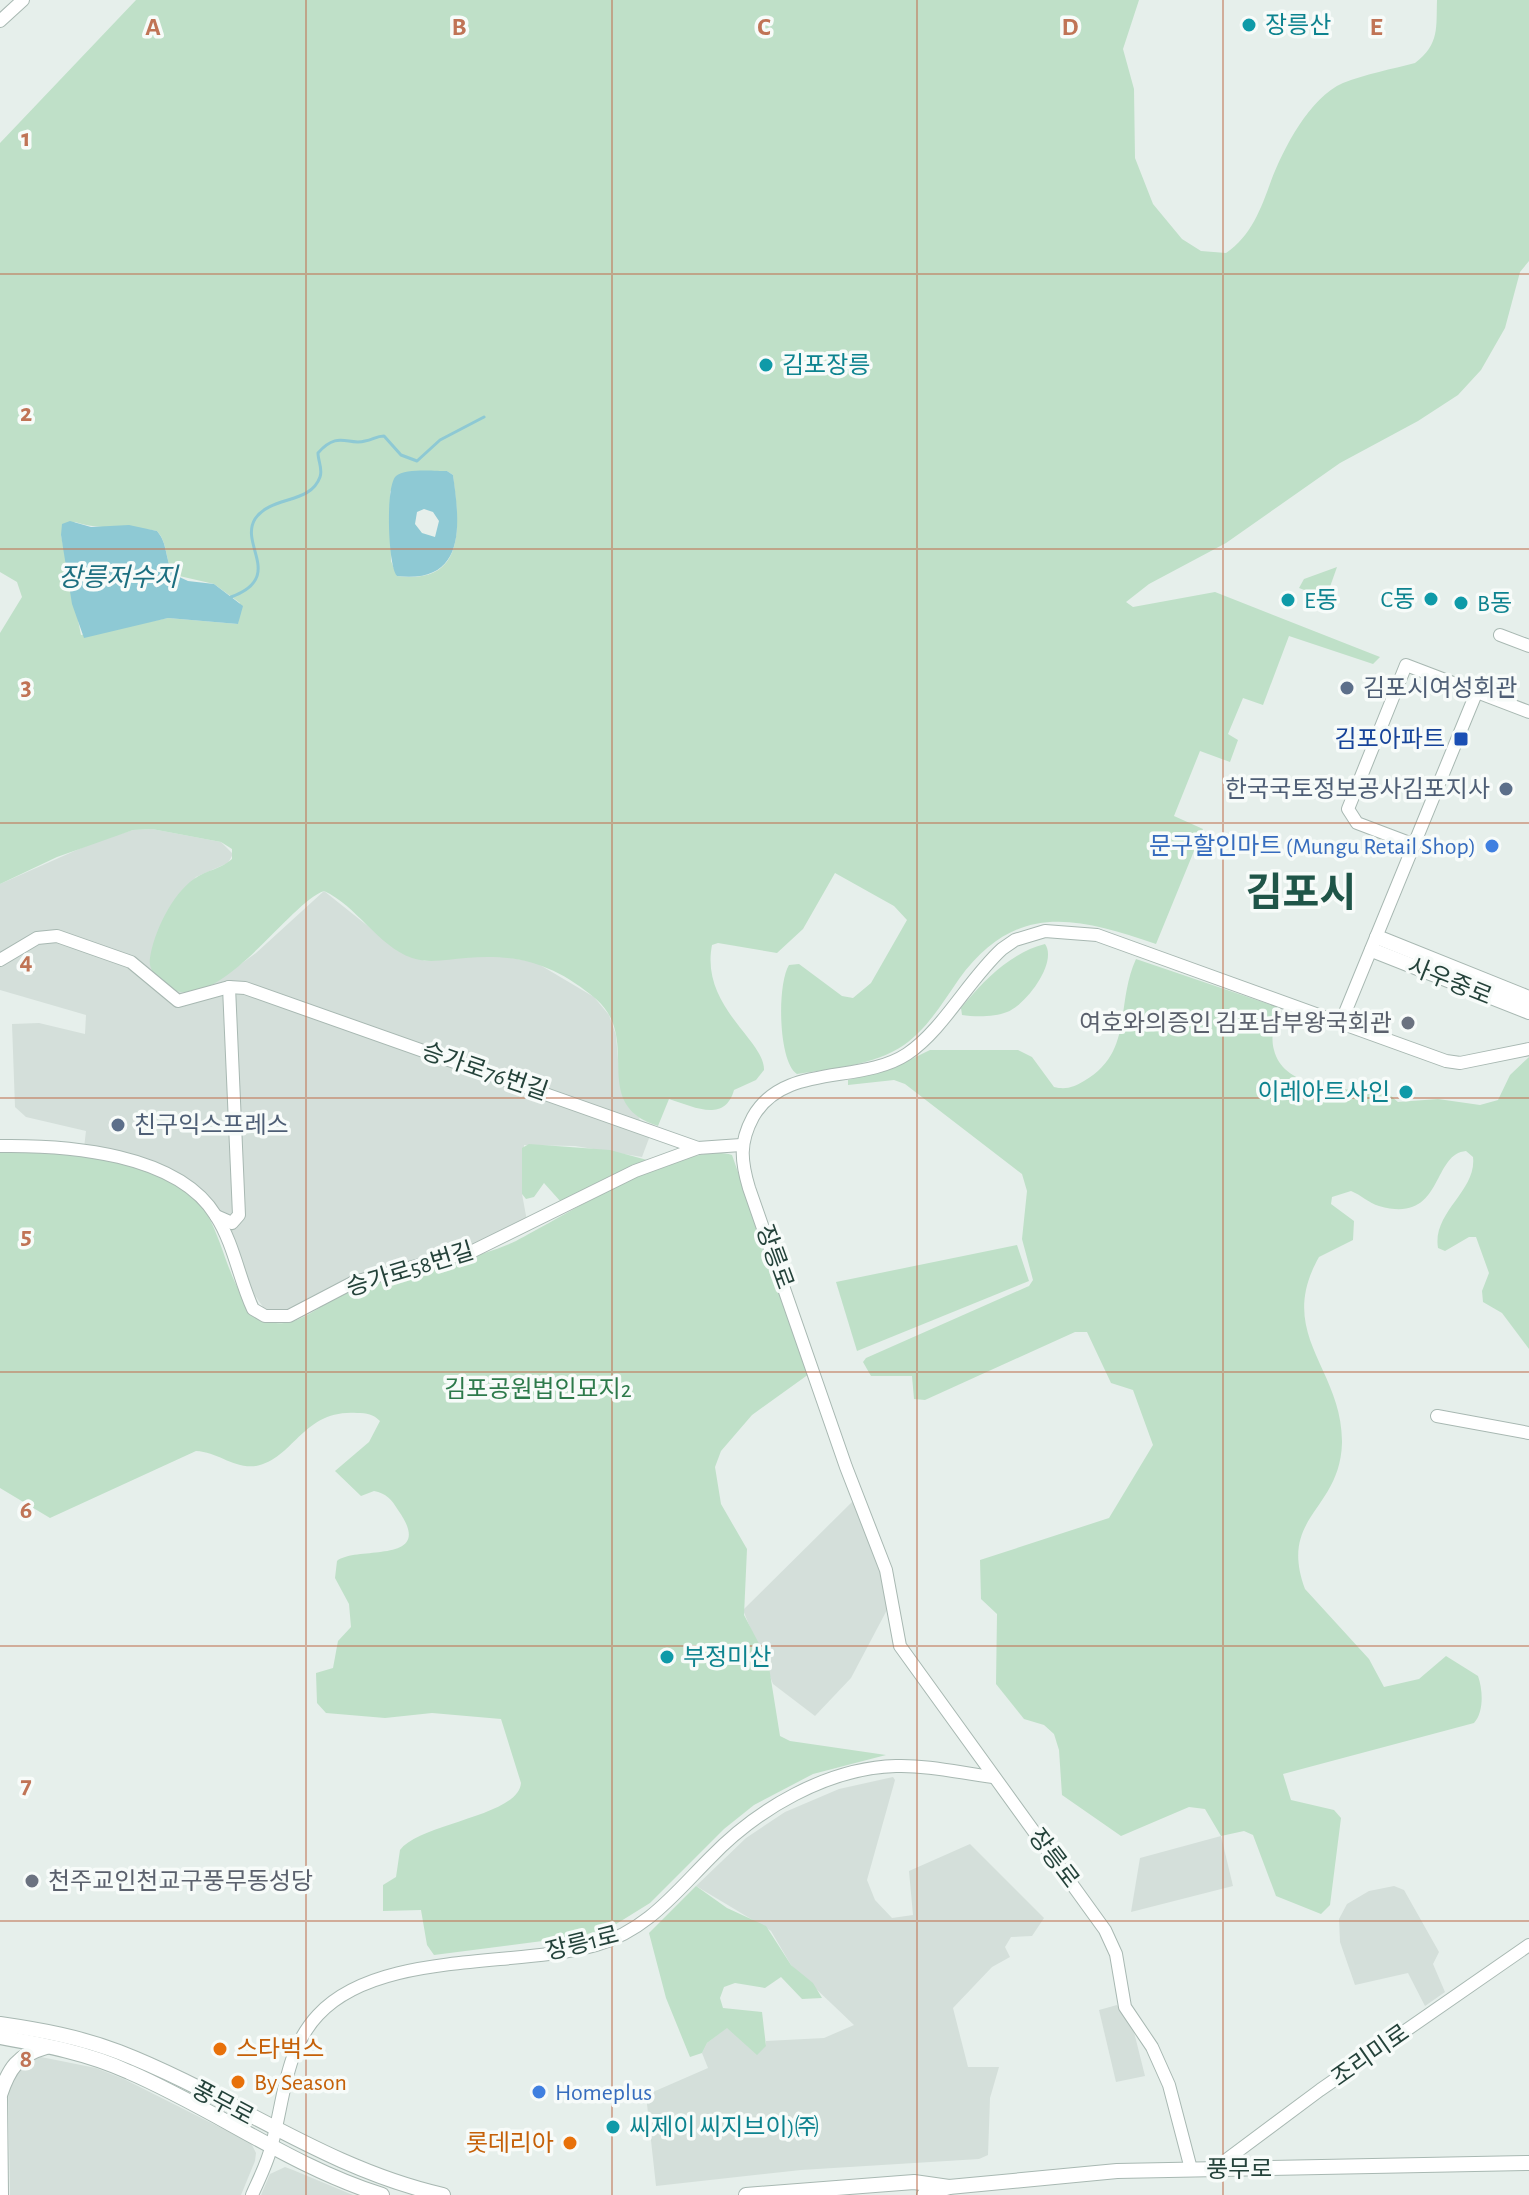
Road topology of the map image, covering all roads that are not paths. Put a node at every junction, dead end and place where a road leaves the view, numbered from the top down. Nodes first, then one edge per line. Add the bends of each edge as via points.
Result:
1 (23, 0) edge
2 (0, 21) edge
3 (1500, 635) dead end
4 (1529, 646) edge
5 (1477, 691) junction
6 (1529, 712) edge
7 (1415, 845) junction
8 (1374, 944) junction
9 (0, 960) edge
10 (229, 987) junction
11 (1529, 998) edge
12 (1529, 1012) edge
13 (1342, 1020) junction
14 (1529, 1049) edge
15 (741, 1145) junction
16 (0, 1146) edge
17 (698, 1148) junction
18 (216, 1215) junction
19 (1437, 1416) dead end
20 (1529, 1433) edge
21 (993, 1777) junction
22 (1529, 1945) edge
23 (0, 2024) edge
24 (0, 2037) edge
25 (49, 2046) junction
26 (0, 2097) edge
27 (275, 2130) junction
28 (272, 2146) junction
29 (1529, 2163) edge
30 (1191, 2169) junction
31 (1214, 2169) junction
32 (950, 2192) edge
33 (1, 2195) edge
34 (252, 2195) edge
35 (382, 2195) edge
36 (443, 2195) edge
37 (746, 2195) edge
38 (924, 2195) edge

1 - 2 street
3 - 4 street
5 - 6 street
5 - 7 street
5 - 7 street via 1406,665 1350,800 1350,817 1357,823
7 - 8 street
8 - 11 street, 사우중로
8 - 12 street, 사우중로
8 - 13 street
9 - 10 street, 승가로76번길 via 37,938 57,936 131,962 178,1001
10 - 17 street, 승가로76번길 via 255,991
10 - 18 street via 239,1215 232,1223
13 - 14 street via 1460,1063
13 - 15 street via 1116,940 1077,931 1029,934 1002,949 904,1055 774,1093 756,1112
15 - 17 street, 승가로76번길
15 - 21 street, 장릉로 via 749,1188 886,1570 900,1646
16 - 18 street, 승가로58번길 via 143,1163 187,1185
17 - 18 street, 승가로58번길 via 598,1188 488,1245 354,1282 279,1318 253,1309
19 - 20 street
21 - 27 street, 장릉1로 via 901,1766 833,1780 793,1795 744,1826 648,1920 613,1939 578,1949 403,1972 358,1986 318,2015 297,2047
21 - 30 street, 장릉로 via 1111,1941 1125,2007 1160,2061
22 - 31 street, 조리미로
23 - 27 street, 풍무로 via 71,2036 122,2053
24 - 25 street, 풍무로
25 - 26 street via 23,2055 13,2065
25 - 28 street, 풍무로 via 129,2072
26 - 33 street
27 - 28 street, 장릉1로
27 - 36 street, 풍무로 via 355,2169
28 - 34 street, 장릉1로
28 - 35 street, 풍무로
29 - 31 street, 풍무로
30 - 31 street, 풍무로
30 - 32 street, 풍무로 via 1087,2172
32 - 37 street, 풍무로 via 914,2182
32 - 38 street, 풍무로

